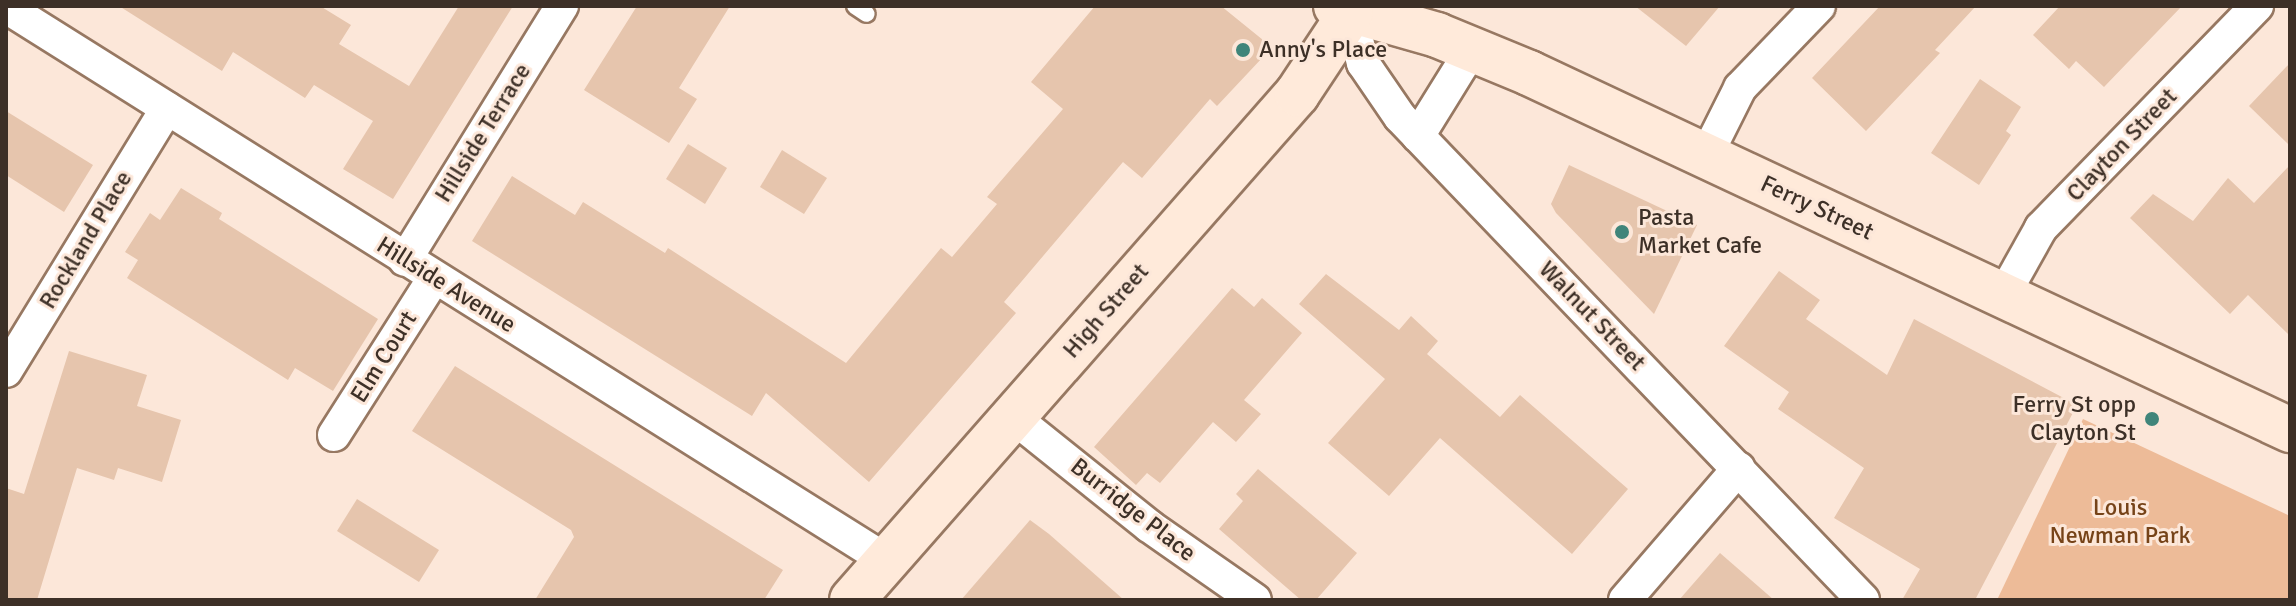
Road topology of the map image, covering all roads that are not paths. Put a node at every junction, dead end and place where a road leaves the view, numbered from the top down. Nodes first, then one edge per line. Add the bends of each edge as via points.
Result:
1 (562, 6) edge
2 (1819, 6) edge
3 (2257, 6) edge
4 (1343, 10) edge
5 (23, 12) edge
6 (1472, 49) junction
7 (167, 108) junction
8 (1418, 136) junction
9 (1706, 156) junction
10 (405, 260) junction
11 (434, 278) junction
12 (2003, 296) junction
13 (6, 371) edge
14 (1013, 417) junction
15 (2290, 430) edge
16 (334, 435) dead end
17 (1739, 468) junction
18 (886, 560) junction
19 (852, 600) edge
20 (1255, 600) edge
21 (1625, 600) edge
22 (1863, 600) edge

1 - 10 street, Hillside Terrace
2 - 9 street via 1740,88
3 - 12 street, Clayton Street via 2041,228
4 - 6 main road, Ferry Street
4 - 8 street, Walnut Street via 1363,63
4 - 14 main road, High Street via 1297,94
5 - 7 street, Hillside Avenue
6 - 8 street
6 - 9 main road, Ferry Street
7 - 10 street, Hillside Avenue
7 - 13 street, Rockland Place
8 - 17 street, Walnut Street
9 - 12 main road, Ferry Street
10 - 11 street, Hillside Avenue
11 - 16 street, Elm Court
11 - 18 street, Hillside Avenue
12 - 15 main road, Ferry Street
14 - 18 main road, High Street
14 - 20 street, Burridge Place via 1149,526
17 - 21 street
17 - 22 street, Walnut Street
18 - 19 main road, High Street

